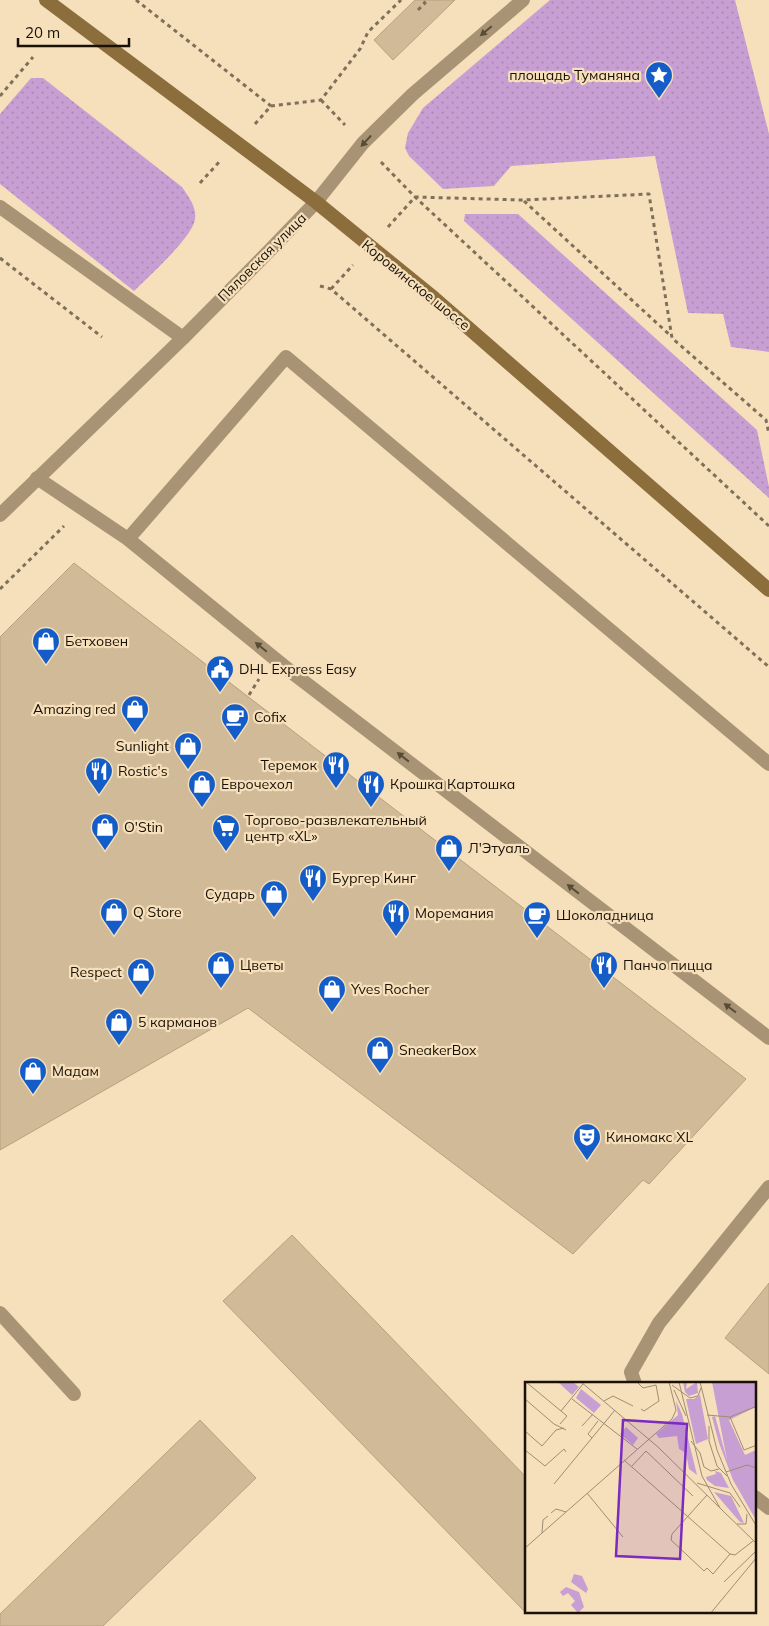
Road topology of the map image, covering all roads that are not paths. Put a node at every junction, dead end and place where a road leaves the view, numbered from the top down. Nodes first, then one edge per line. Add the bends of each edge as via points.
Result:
1 (46, 0) edge
2 (523, 0) edge
3 (316, 202) junction
4 (0, 207) edge
5 (183, 338) junction
6 (37, 478) junction
7 (0, 515) edge
8 (128, 539) junction
9 (769, 590) edge
10 (769, 764) edge
11 (769, 1038) edge
12 (769, 1187) edge
13 (0, 1313) edge
14 (634, 1382) edge
15 (74, 1394) dead end
16 (756, 1498) edge
17 (769, 1508) edge

1 - 3 main road, Коровинское шоссе
2 -> 3 street, Пяловская улица via 413,94 364,143
3 - 5 street, Пяловская улица
3 - 9 main road, Коровинское шоссе via 434,298
4 - 5 street
5 - 6 street, Пяловская улица
6 - 7 street, Пяловская улица
6 - 8 street
8 - 10 street via 286,357
11 -> 8 street via 290,671
12 - 14 street via 659,1323 631,1372
13 - 15 street
16 - 17 street

